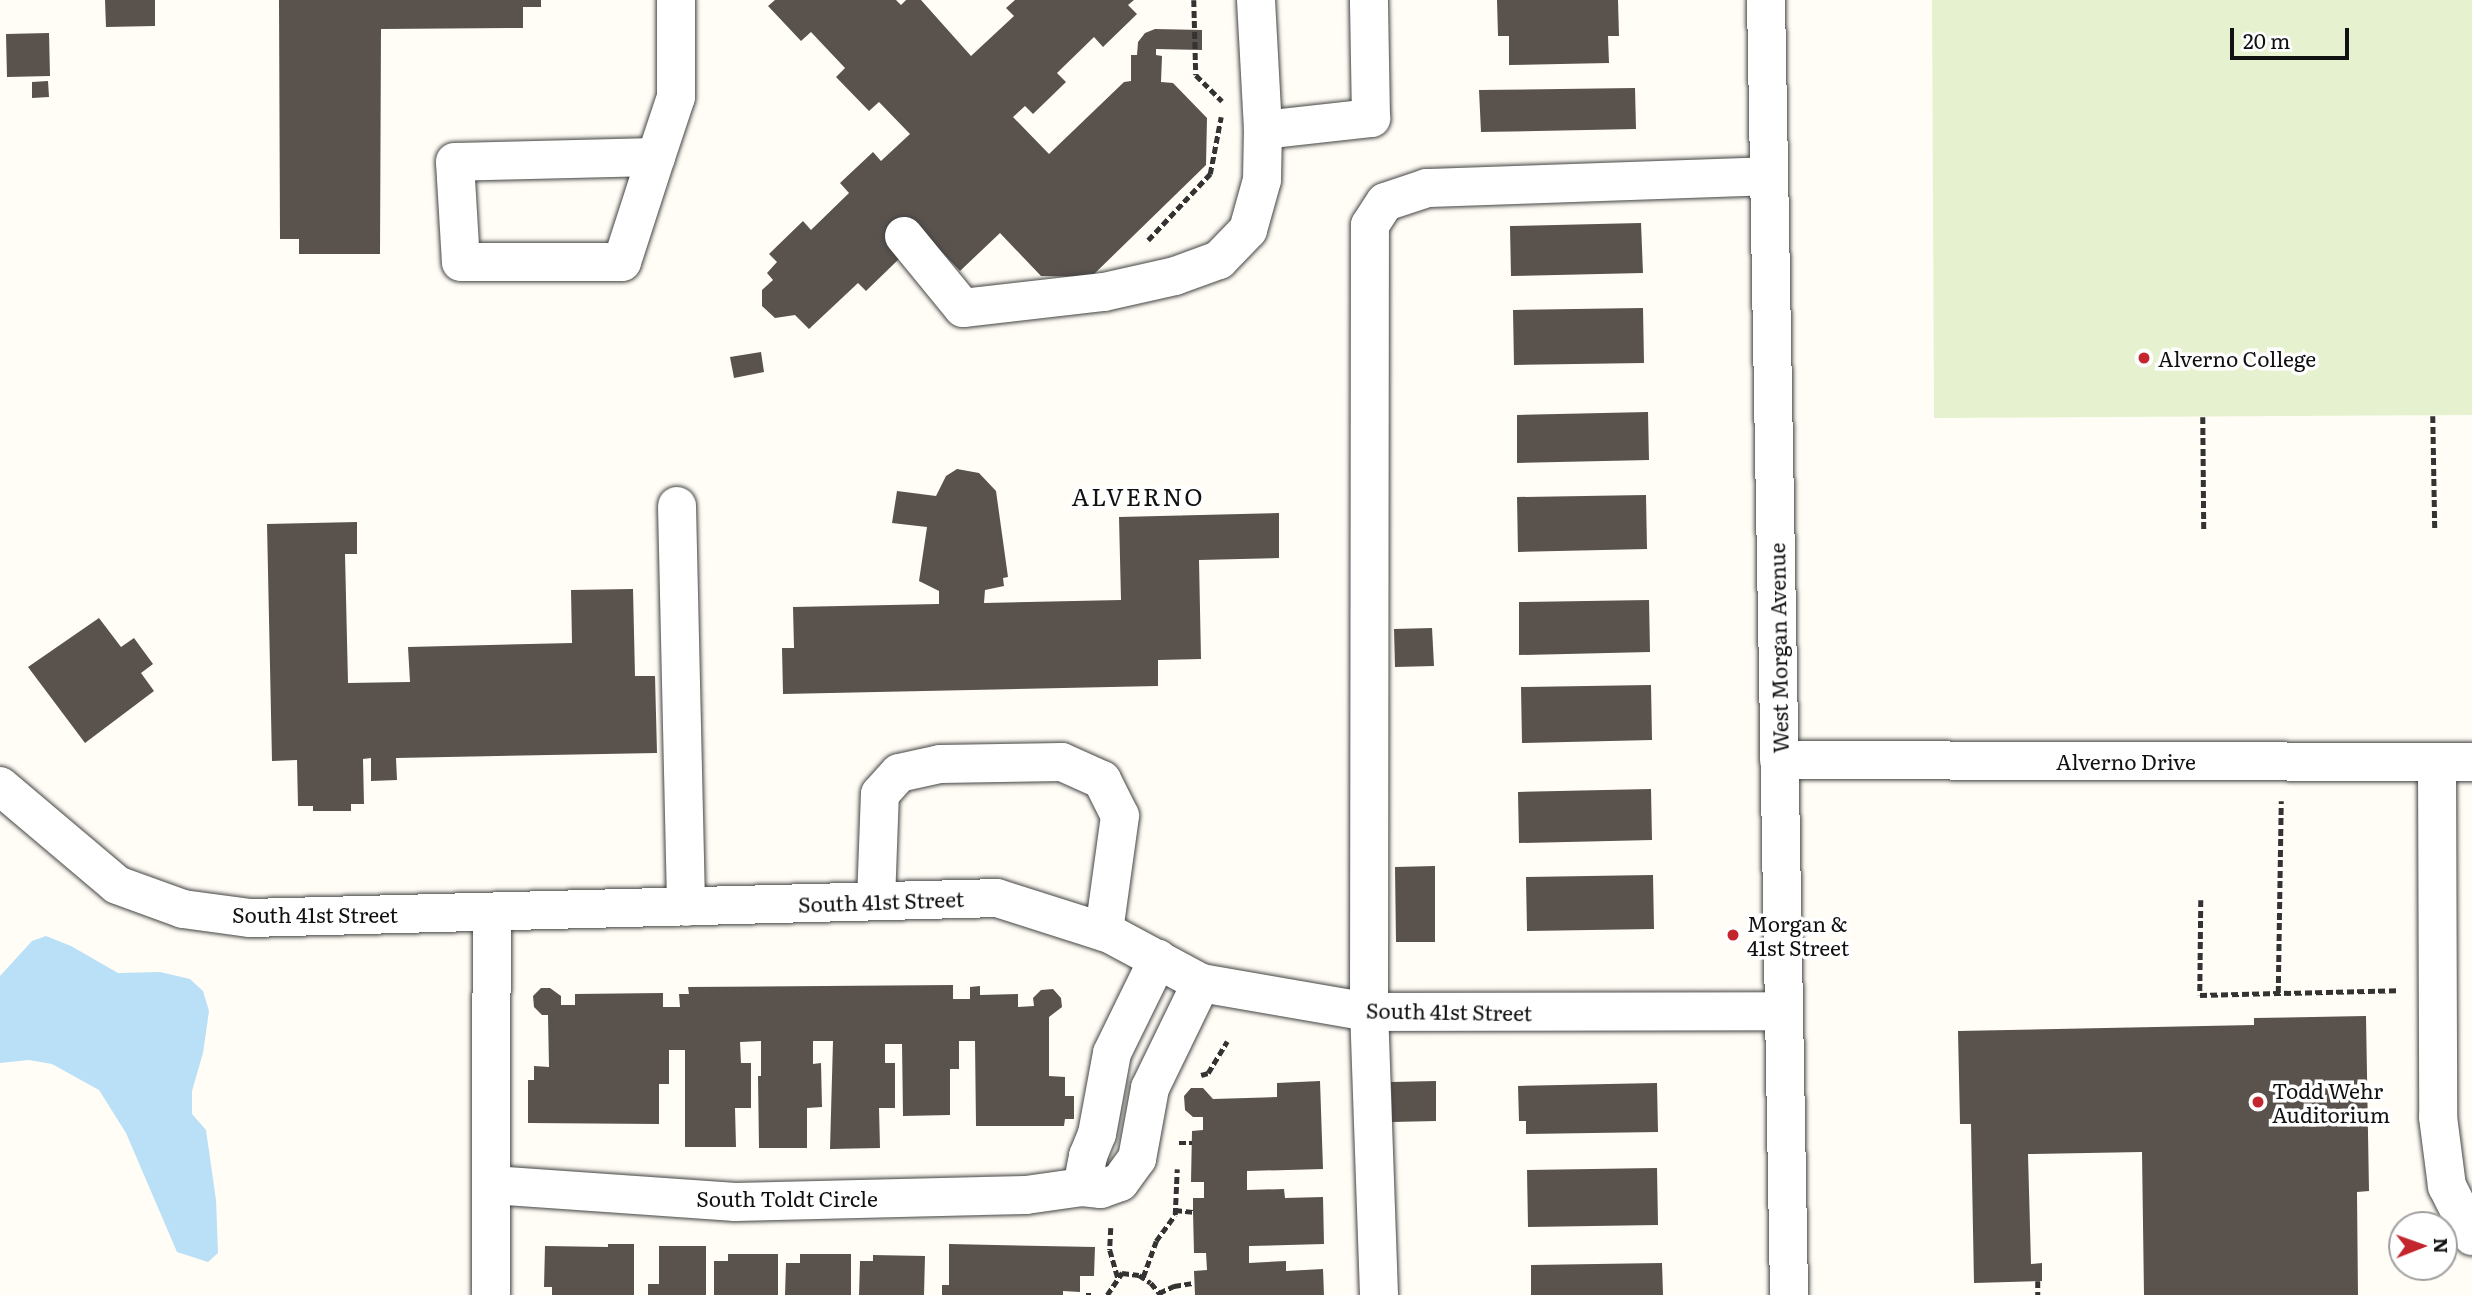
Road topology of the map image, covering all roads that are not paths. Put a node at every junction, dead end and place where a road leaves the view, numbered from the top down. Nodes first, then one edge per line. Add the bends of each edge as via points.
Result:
1 (676, 0) edge
2 (1256, 0) edge
3 (1369, 0) edge
4 (1766, 0) edge
5 (1248, 121) junction
6 (656, 157) junction
7 (1769, 176) junction
8 (904, 236) dead end
9 (677, 506) dead end
10 (1779, 760) junction
11 (2455, 762) edge
12 (0, 786) edge
13 (876, 901) junction
14 (686, 907) junction
15 (492, 912) junction
16 (1104, 932) junction
17 (1158, 959) junction
18 (1201, 983) junction
19 (1784, 1011) junction
20 (1369, 1012) junction
21 (492, 1185) junction
22 (1082, 1187) junction
23 (2472, 1236) edge
24 (491, 1295) edge
25 (1379, 1295) edge
26 (1789, 1295) edge

1 - 6 street via 676,97
2 - 5 street
3 - 5 street via 1371,118
4 - 7 street, West Morgan Avenue
5 - 8 street via 1262,180 1248,230 1219,260 1175,276 1104,292 963,308
6 - 6 street via 622,262 461,262 456,162
7 - 10 street, West Morgan Avenue
7 - 20 street via 1427,188 1385,202 1370,225
9 - 14 street
10 - 11 street, Alverno Drive
10 - 19 street, West Morgan Avenue
11 - 23 street via 2439,990 2438,1117 2447,1186
12 - 15 street, South 41st Street via 117,885 183,909 250,918
13 - 14 street, South 41st Street
13 - 16 street, South 41st Street via 997,898
13 - 16 street via 880,794 899,774 940,764 1062,762 1102,780 1120,816
14 - 15 street, South 41st Street
15 - 21 street
16 - 17 street, South 41st Street
17 - 18 street, South 41st Street
17 - 22 street via 1112,1054
18 - 20 street, South 41st Street
18 - 22 street, South Toldt Circle via 1150,1088 1137,1159 1120,1182 1101,1189
19 - 20 street, South 41st Street
19 - 26 street, West Morgan Avenue
20 - 25 street
21 - 22 street, South Toldt Circle via 735,1202 1026,1195
21 - 24 street

